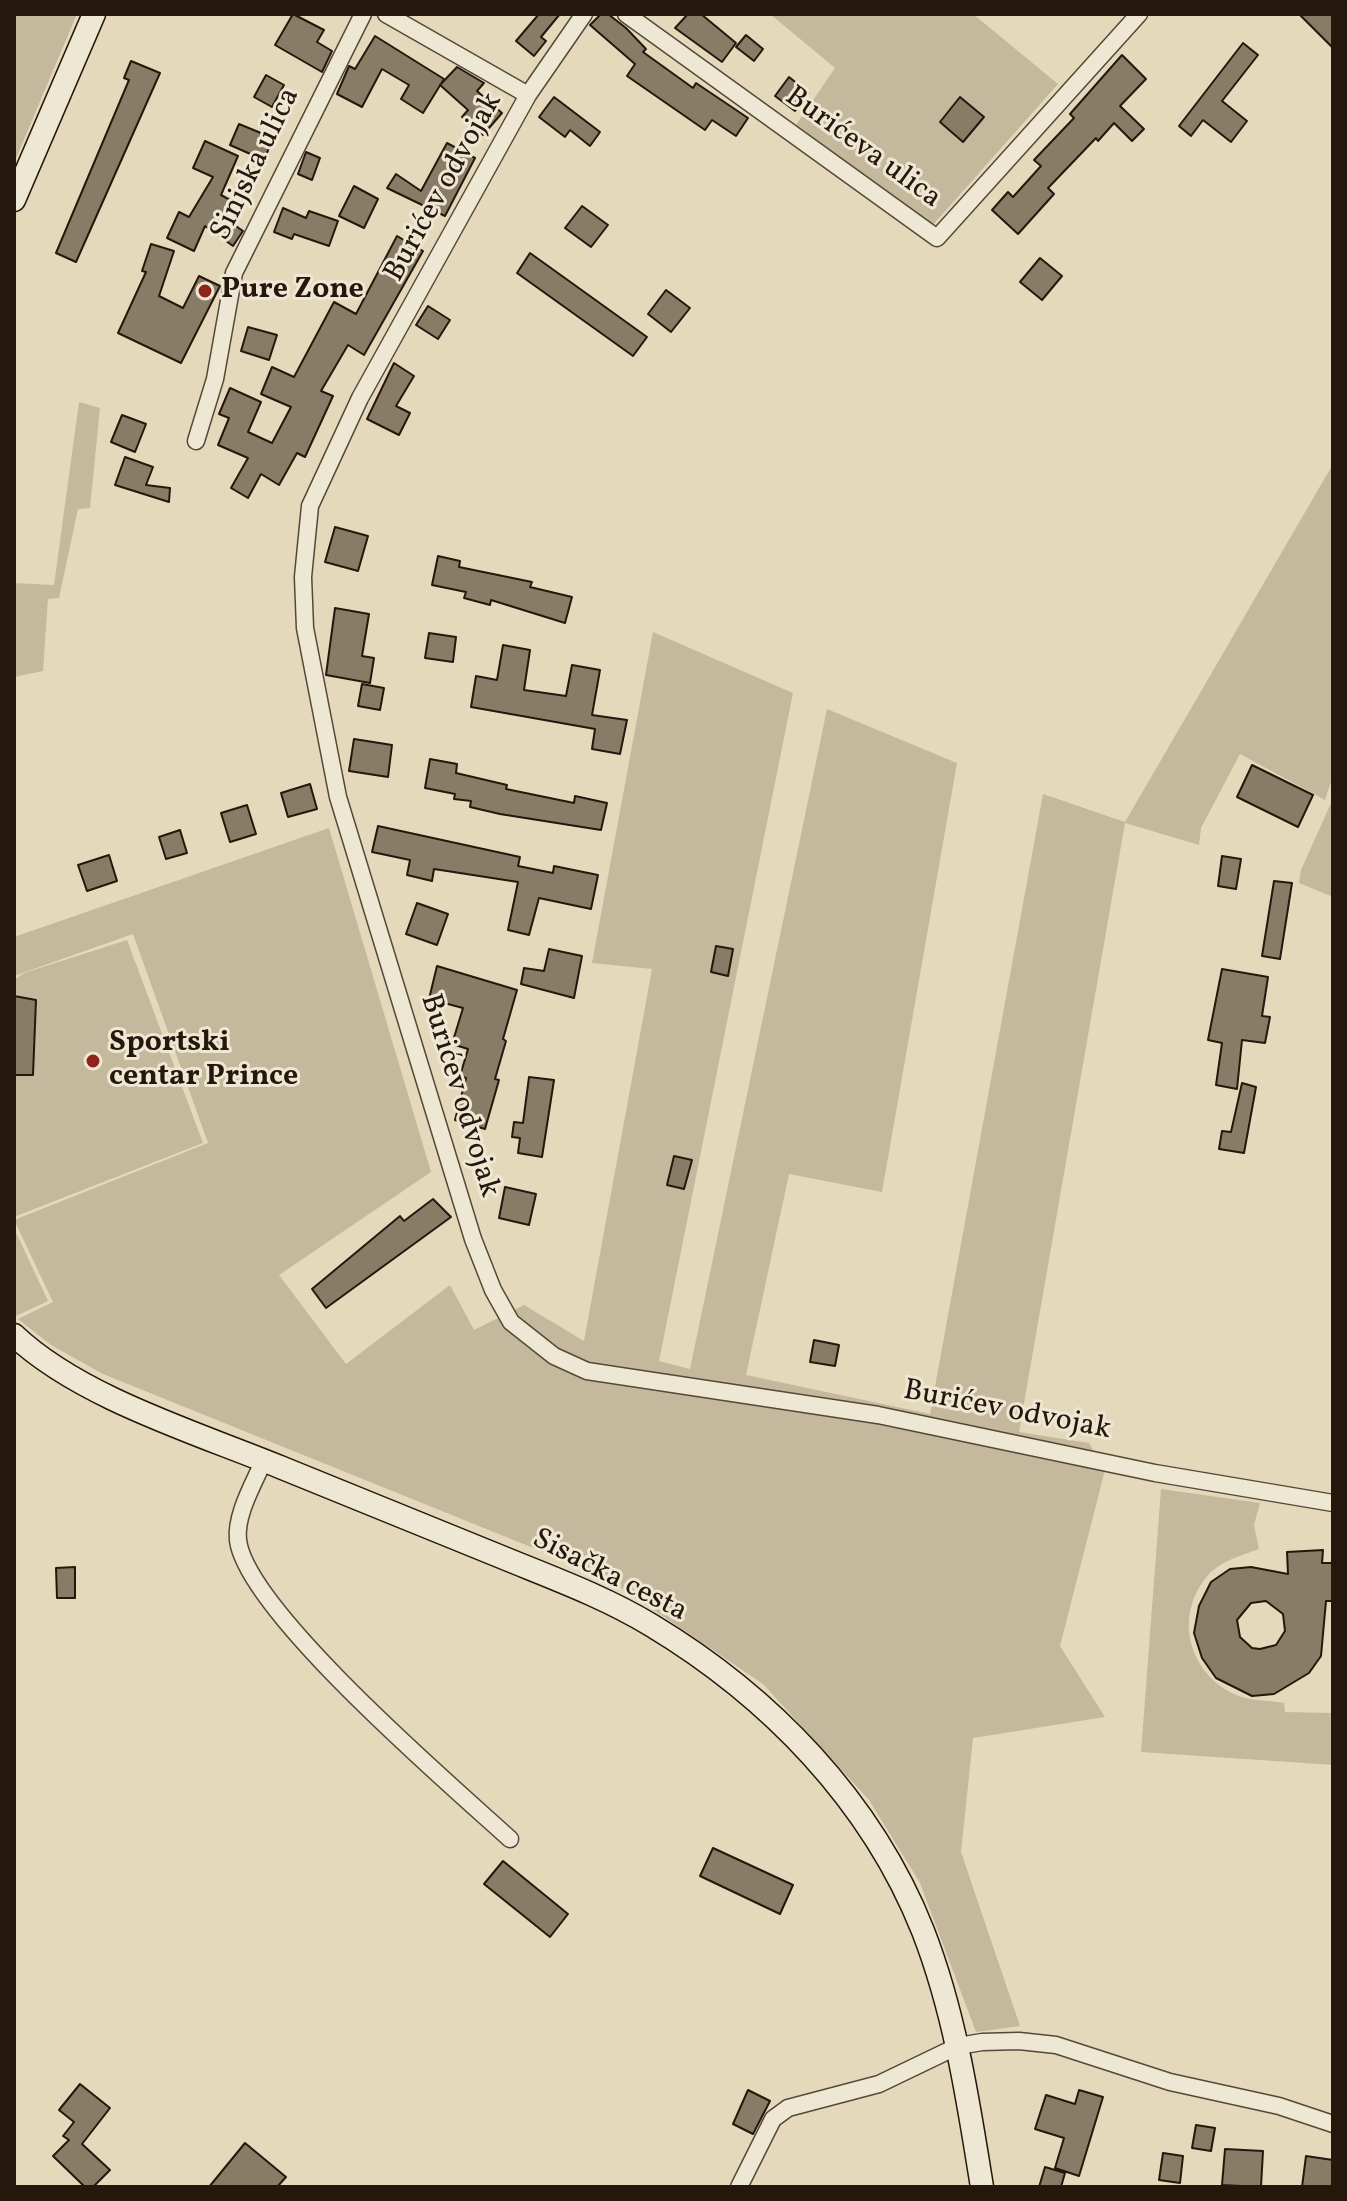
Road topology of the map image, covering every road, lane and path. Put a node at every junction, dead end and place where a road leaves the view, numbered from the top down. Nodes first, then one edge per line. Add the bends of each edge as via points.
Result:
1 (94, 14) edge
2 (363, 14) edge
3 (386, 14) edge
4 (584, 14) edge
5 (626, 14) edge
6 (1139, 14) edge
7 (528, 95) junction
8 (14, 200) edge
9 (196, 441) dead end
10 (14, 1335) edge
11 (264, 1460) junction
12 (1333, 1503) edge
13 (510, 1839) dead end
14 (958, 2046) junction
15 (1333, 2124) edge
16 (739, 2187) edge
17 (982, 2187) edge

1 - 8 main road
2 - 9 street, Sinjska ulica via 234,273 215,379
3 - 7 street
4 - 7 street
5 - 6 street, Burićeva ulica via 937,238
7 - 12 street, Burićev odvojak via 360,398 310,506 303,577 305,628 338,797 455,1185 505,1312 528,1338 587,1371 863,1413 1155,1473
10 - 11 main road, Sisačka cesta via 73,1376 142,1411
11 - 13 street via 239,1523 238,1540 261,1588 323,1666
11 - 14 main road, Sisačka cesta via 572,1585 650,1624 751,1696 831,1777 894,1870 922,1929
14 - 15 street via 1019,2041 1056,2045 1170,2082
14 - 16 street via 879,2084 788,2108 773,2119
14 - 17 main road, Sisačka cesta

